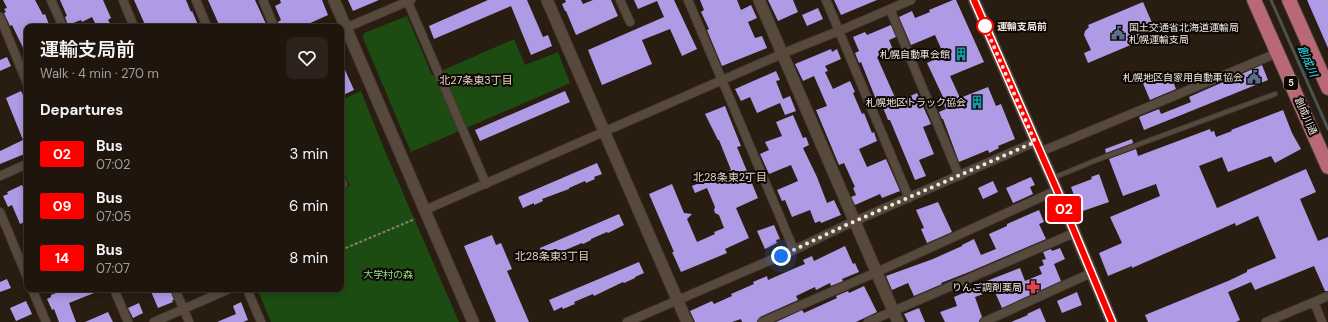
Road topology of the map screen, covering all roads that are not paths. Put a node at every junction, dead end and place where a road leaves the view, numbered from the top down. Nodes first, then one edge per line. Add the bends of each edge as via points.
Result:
1 (51, 0) edge
2 (123, 0) edge
3 (196, 0) edge
4 (263, 0) edge
5 (334, 0) edge
6 (408, 0) edge
7 (547, 0) edge
8 (620, 0) edge
9 (688, 0) edge
10 (759, 0) edge
11 (826, 0) edge
12 (911, 0) edge
13 (974, 0) edge
14 (1254, 0) edge
15 (1289, 0) edge
16 (890, 9) junction
17 (0, 17) edge
18 (630, 22) dead end
19 (62, 24) edge
20 (133, 24) edge
21 (206, 24) edge
22 (273, 24) edge
23 (342, 24) edge
24 (344, 29) edge
25 (839, 31) junction
26 (1277, 53) junction
27 (782, 54) junction
28 (24, 76) edge
29 (723, 81) junction
30 (1328, 88) edge
31 (1275, 94) dead end
32 (605, 132) junction
33 (1038, 147) junction
34 (24, 165) edge
35 (1328, 167) edge
36 (0, 176) edge
37 (959, 176) junction
38 (1051, 178) junction
39 (486, 184) junction
40 (1057, 190) junction
41 (908, 198) junction
42 (425, 210) junction
43 (0, 212) edge
44 (854, 222) junction
45 (1074, 233) junction
46 (794, 250) junction
47 (24, 270) edge
48 (876, 272) junction
49 (1091, 273) junction
50 (33, 292) edge
51 (115, 292) edge
52 (176, 292) edge
53 (222, 292) edge
54 (248, 292) edge
55 (1328, 296) edge
56 (677, 300) junction
57 (1314, 302) junction
58 (184, 309) junction
59 (893, 310) junction
60 (637, 320) edge
61 (46, 322) edge
62 (128, 322) edge
63 (154, 322) edge
64 (189, 322) edge
65 (261, 322) edge
66 (473, 322) edge
67 (627, 322) edge
68 (687, 322) edge
69 (762, 322) edge
70 (868, 322) edge
71 (898, 322) edge
72 (984, 322) edge
73 (1112, 322) edge
74 (1266, 322) edge
75 (1322, 322) edge

1 - 19 street
2 - 20 street
3 - 21 street
4 - 22 street
5 - 23 street
6 - 24 street
6 - 39 street
7 - 32 street
8 - 18 street
9 - 29 street
10 - 27 street
11 - 25 street
12 - 16 street
13 - 33 street
14 - 26 highway, 創成川通 / 5
15 - 30 highway
16 - 25 street
16 - 37 street
17 - 28 street
24 - 42 street
25 - 27 street
25 - 41 street
26 - 33 street
26 - 35 highway, 創成川通 / 5
27 - 29 street
27 - 44 street
29 - 32 street
29 - 46 street
31 - 38 lane
32 - 39 street
32 - 56 street
33 - 37 street
33 - 38 street
34 - 36 street
37 - 41 street
38 - 40 street
39 - 42 street
40 - 45 street
40 - 48 street
41 - 44 street
42 - 66 street
43 - 47 street
44 - 46 street
44 - 48 street
45 - 49 street
45 - 59 street
46 - 56 street
48 - 59 street
48 - 69 street
49 - 72 street
49 - 73 street
50 - 61 street
51 - 62 street
52 - 58 street
53 - 58 street
54 - 65 street
55 - 57 street
56 - 60 street
56 - 68 street
57 - 74 street
57 - 75 street
58 - 63 street
58 - 64 street
59 - 70 street
59 - 71 street
60 - 67 street

